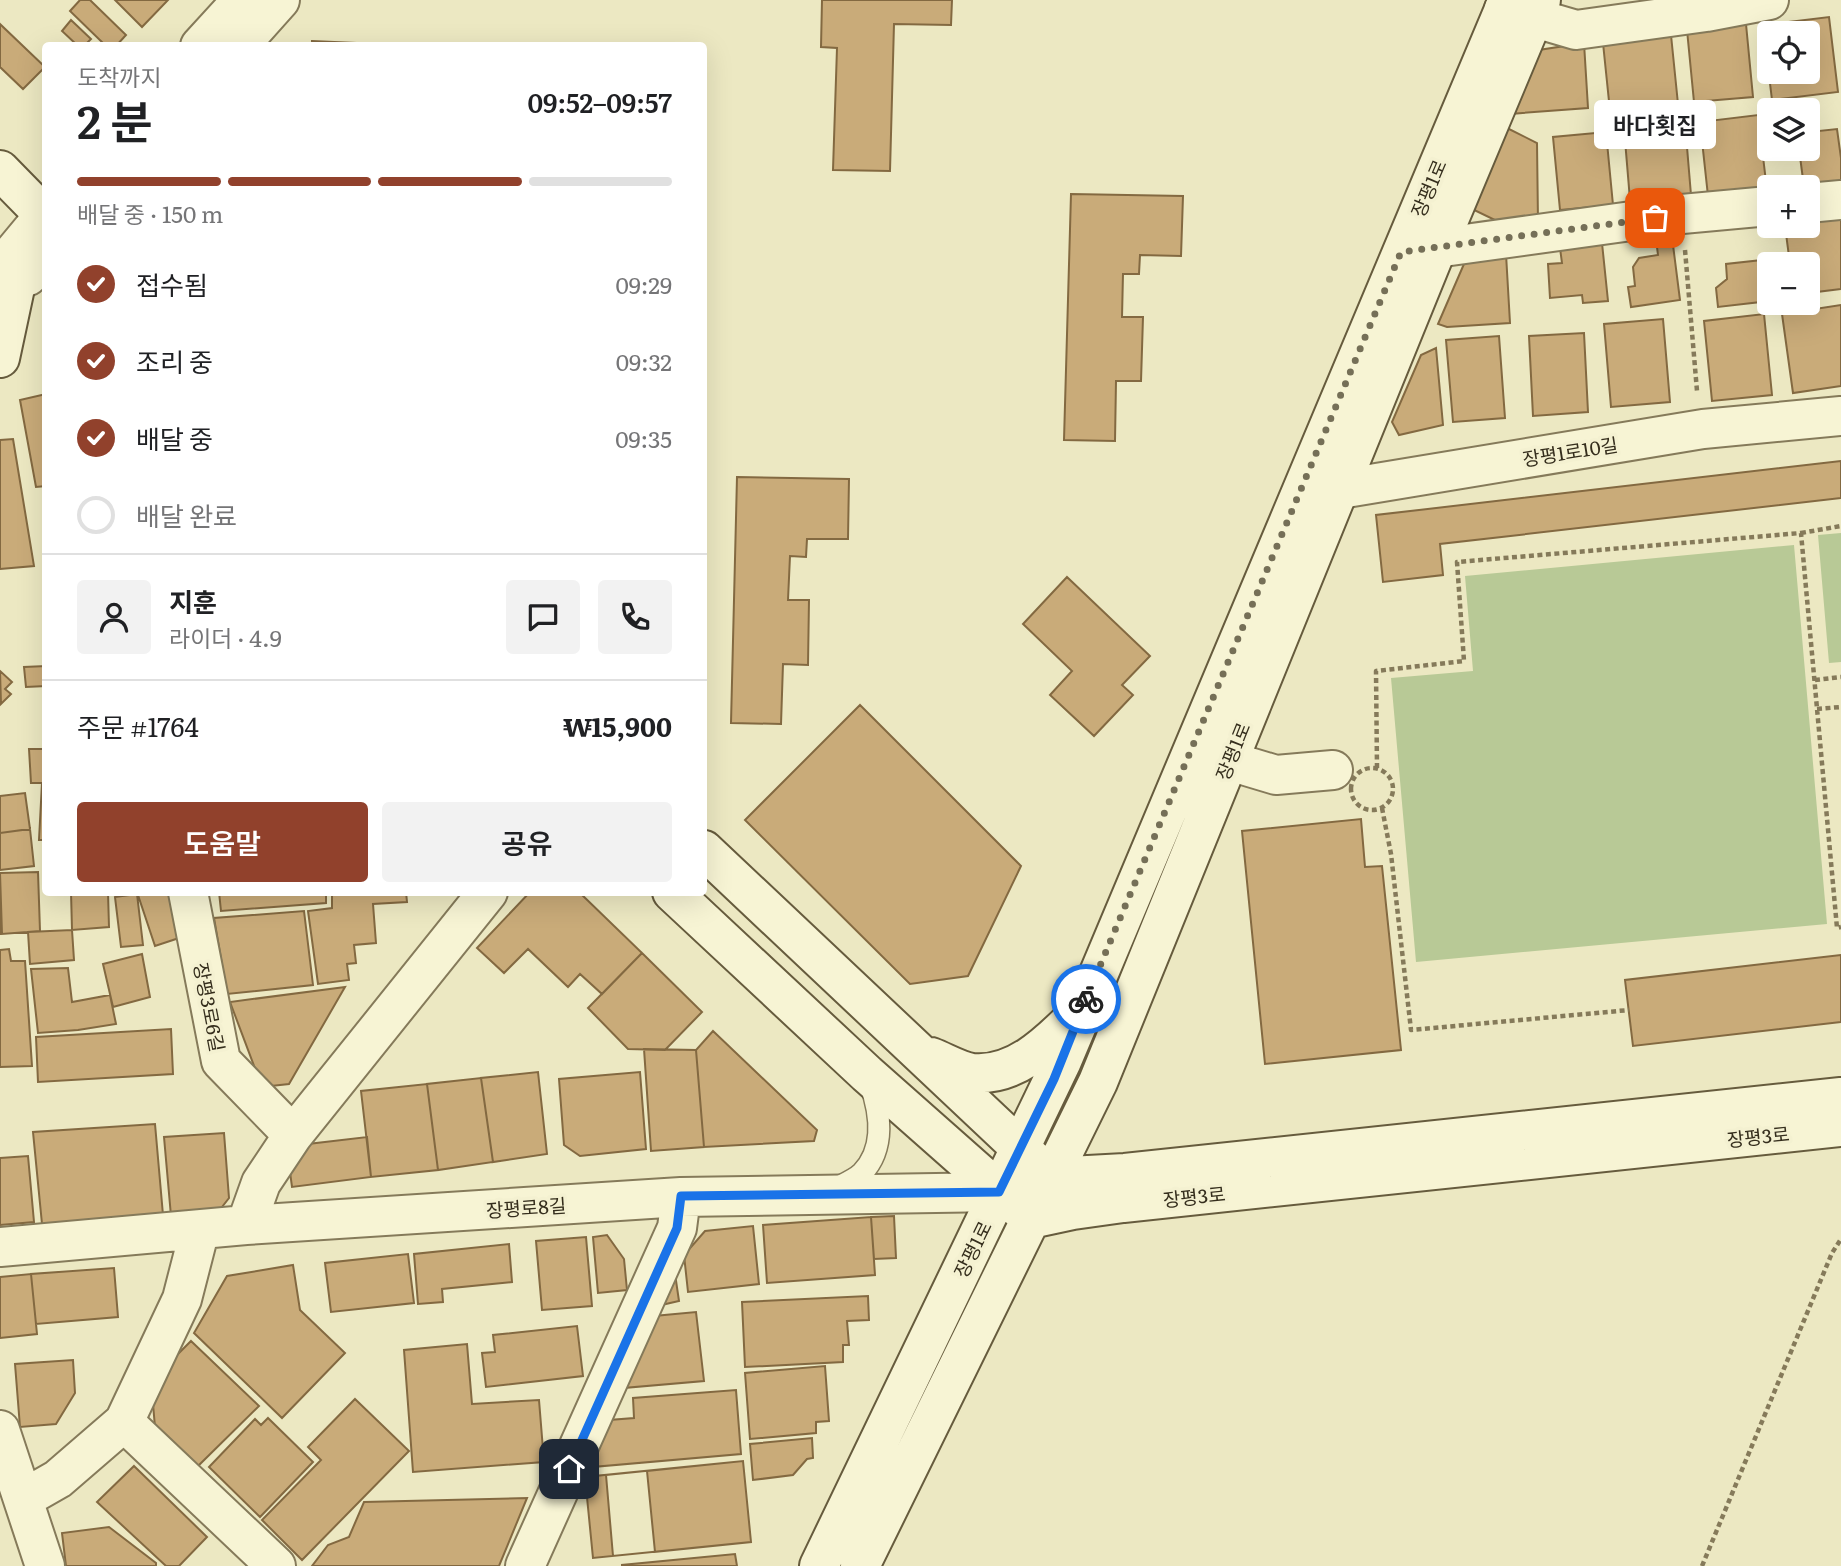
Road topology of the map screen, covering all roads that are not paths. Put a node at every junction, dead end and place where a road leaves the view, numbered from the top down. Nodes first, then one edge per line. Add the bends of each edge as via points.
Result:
1 (242, 0) edge
2 (281, 0) edge
3 (1769, 0) edge
4 (1522, 7) edge
5 (204, 42) edge
6 (243, 42) edge
7 (0, 170) edge
8 (1841, 200) edge
9 (1820, 202) edge
10 (1757, 207) edge
11 (42, 212) edge
12 (42, 223) edge
13 (1419, 250) junction
14 (24, 268) edge
15 (0, 358) edge
16 (1841, 416) edge
17 (1339, 489) junction
18 (1300, 495) junction
19 (1210, 755) junction
20 (1333, 770) dead end
21 (707, 853) edge
22 (189, 896) edge
23 (485, 896) edge
24 (676, 896) edge
25 (1082, 1009) junction
26 (916, 1050) junction
27 (867, 1074) junction
28 (1841, 1097) edge
29 (1841, 1127) edge
30 (293, 1135) junction
31 (1020, 1148) junction
32 (1051, 1177) junction
33 (999, 1192) junction
34 (826, 1194) junction
35 (681, 1196) junction
36 (1031, 1219) junction
37 (246, 1225) junction
38 (200, 1229) junction
39 (0, 1247) edge
40 (124, 1422) junction
41 (0, 1430) edge
42 (23, 1499) junction
43 (45, 1566) edge
44 (276, 1566) edge
45 (525, 1566) edge
46 (819, 1566) edge
47 (860, 1566) edge

1 - 5 street
2 - 6 street
3 - 4 street via 1576,30
4 - 13 street, 장평1로
7 - 11 street
8 - 9 street
10 - 13 street
12 - 14 street
13 - 17 street, 장평1로
13 - 18 street, 장평1로
14 - 15 street
16 - 17 street, 장평1로10길 via 1701,430
17 - 18 street, 장평1로10길
17 - 19 street, 장평1로
18 - 19 street, 장평1로
19 - 20 street via 1276,775
19 - 25 street, 장평1로
19 - 32 street, 장평1로 via 1098,1082
21 - 26 street
22 - 30 street, 장평3로6길 via 221,1061
23 - 30 street
24 - 27 street
25 - 26 street via 1037,1051 1018,1064 993,1072 971,1073
25 - 31 street, 장평1로
26 - 31 street
27 - 33 street
27 - 34 lane via 877,1102 880,1131 872,1155 862,1173
28 - 32 street, 장평3로
29 - 36 street, 장평3로 via 1137,1202
30 - 37 street via 261,1182
31 - 32 street
31 - 33 street, 장평1로
32 - 33 street, 장평로8길
32 - 36 street, 장평1로
33 - 34 street, 장평로8길
33 - 36 street
33 - 46 street, 장평1로
34 - 35 street, 장평로8길
35 - 37 street, 장평로8길
35 - 45 street via 677,1228
36 - 47 street, 장평1로
37 - 38 street, 장평로8길
38 - 39 street, 장평로8길
38 - 40 street via 182,1299
40 - 42 street via 58,1479
40 - 44 street
41 - 42 street
42 - 43 street

